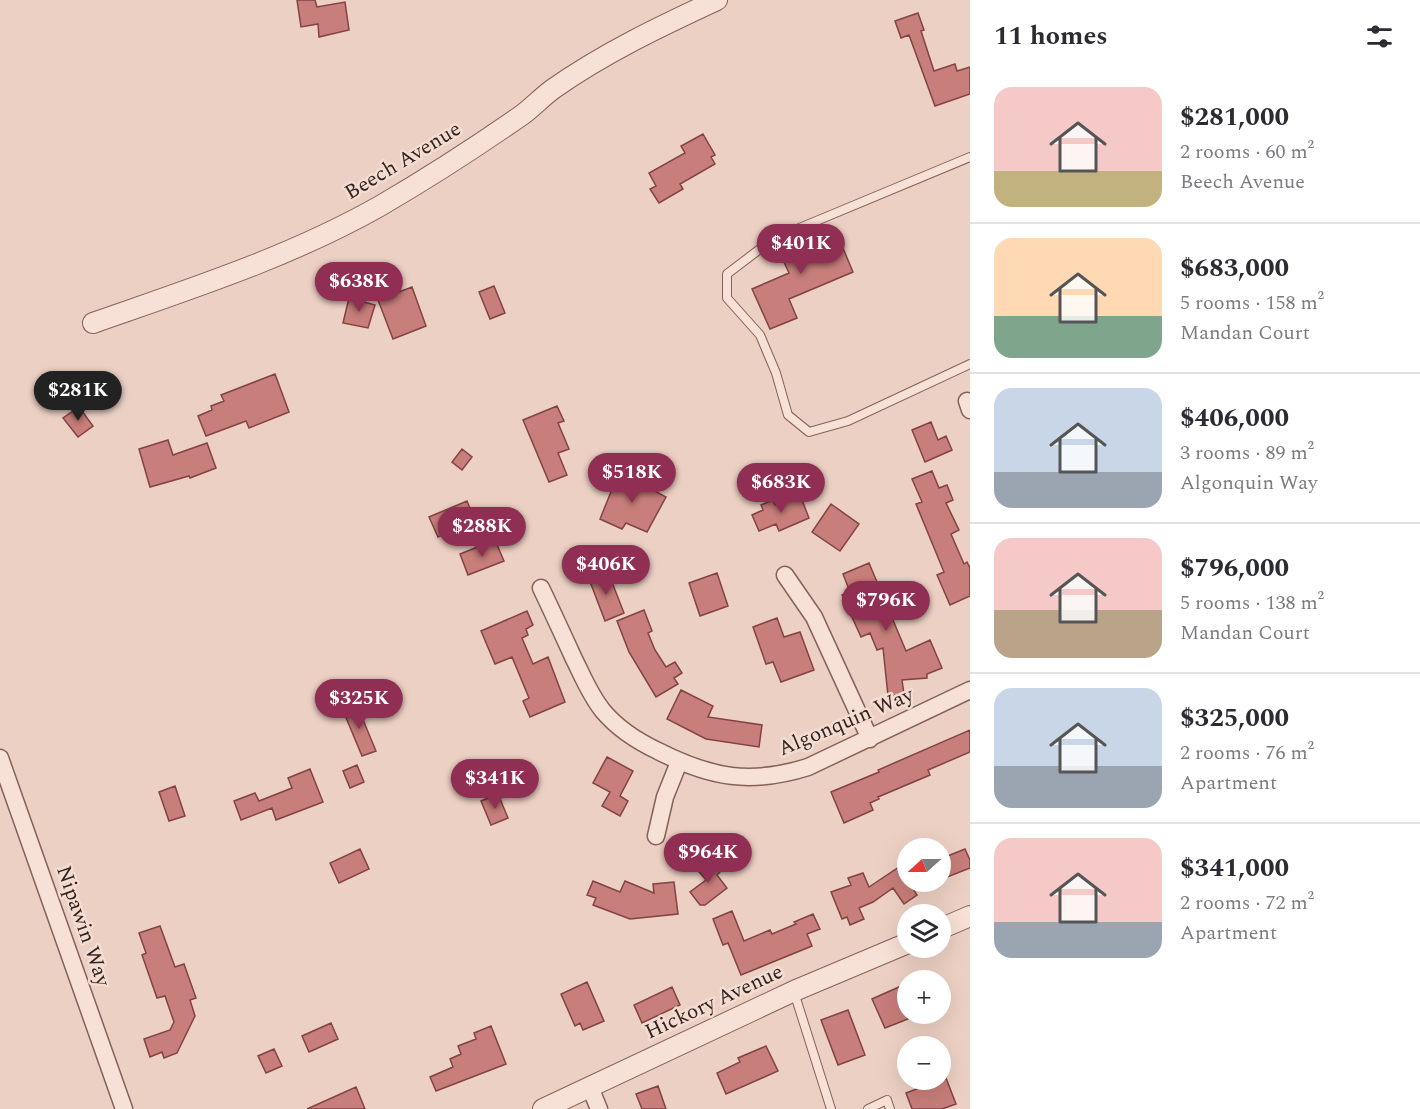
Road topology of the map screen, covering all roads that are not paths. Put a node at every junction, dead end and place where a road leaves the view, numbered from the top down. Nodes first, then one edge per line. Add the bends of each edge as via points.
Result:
1 (717, 0) edge
2 (970, 157) edge
3 (93, 323) dead end
4 (970, 364) edge
5 (785, 575) dead end
6 (542, 588) dead end
7 (970, 690) edge
8 (870, 739) junction
9 (0, 758) edge
10 (679, 762) junction
11 (656, 836) dead end
12 (970, 916) edge
13 (951, 924) edge
14 (897, 948) edge
15 (794, 992) junction
16 (590, 1087) junction
17 (124, 1109) edge
18 (543, 1109) edge
19 (598, 1109) edge
20 (831, 1109) edge
21 (868, 1109) edge
22 (890, 1109) edge

1 - 3 street, Beech Avenue via 621,47 470,150 377,207 225,276
2 - 4 lane via 772,239 727,274 727,298 760,335 788,415 809,432 848,421
5 - 8 street via 814,617
6 - 10 street, Algonquin Way via 590,692 603,711 630,736
7 - 8 street, Algonquin Way
8 - 10 street, Algonquin Way via 808,767 764,777 718,775
9 - 17 street, Nipawin Way
10 - 11 street
12 - 13 street
14 - 15 street, Hickory Avenue
15 - 16 street, Hickory Avenue
15 - 20 lane
16 - 18 street, Hickory Avenue
16 - 19 street
21 - 22 lane via 887,1100

